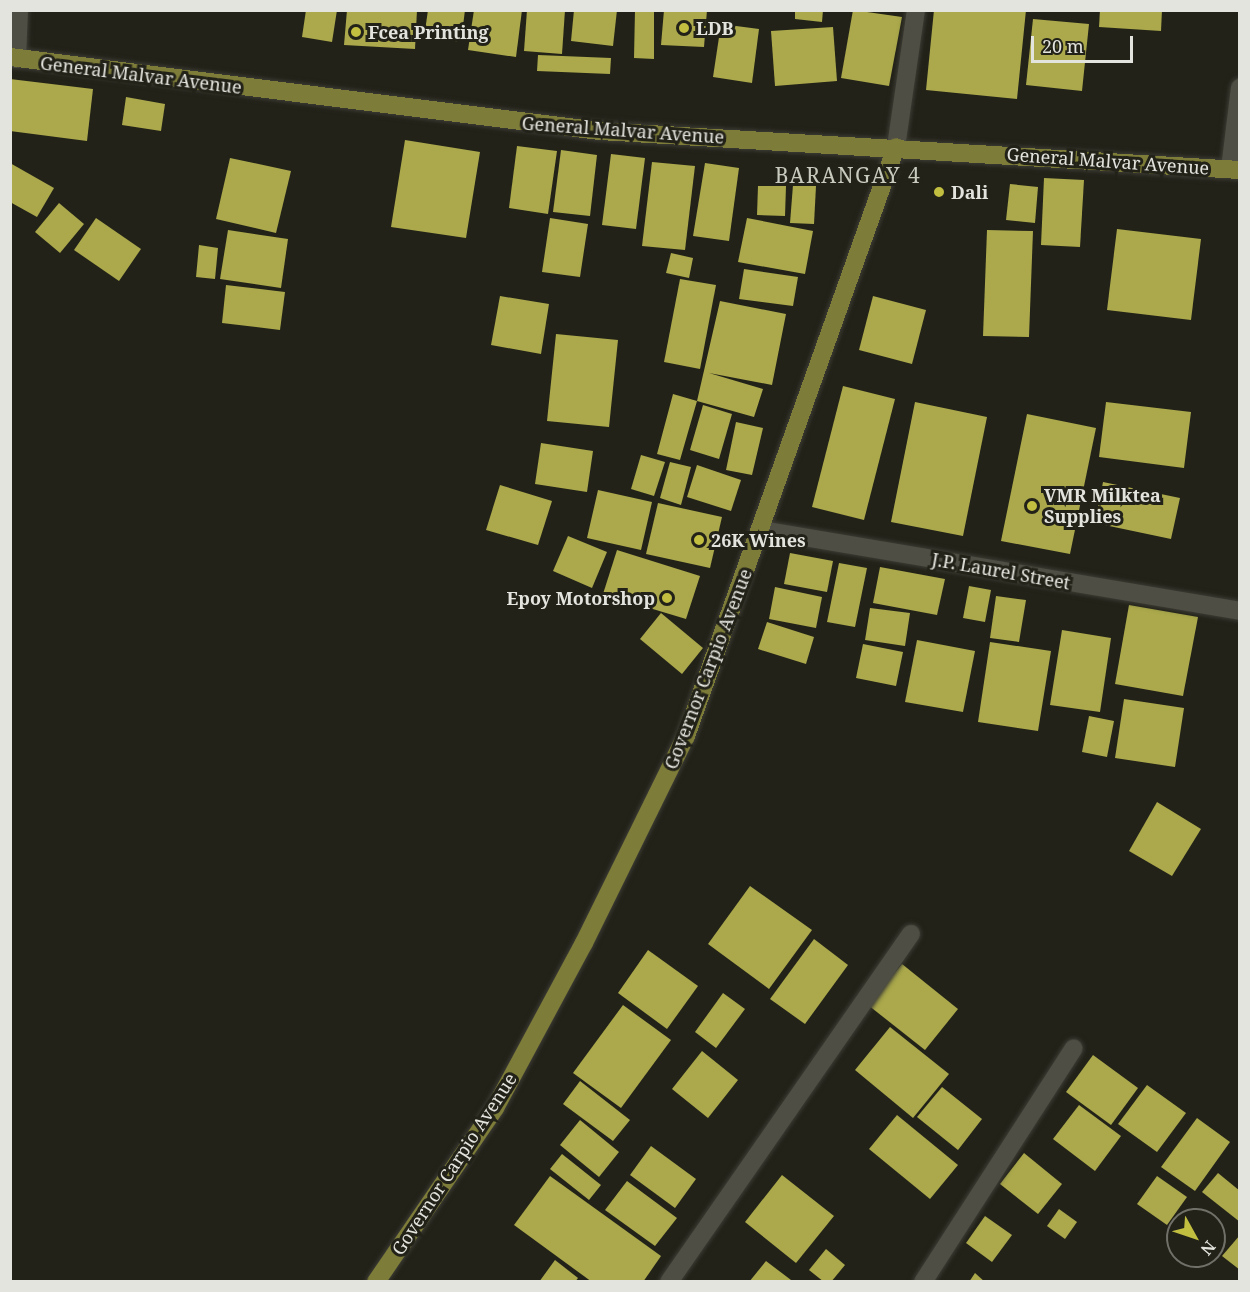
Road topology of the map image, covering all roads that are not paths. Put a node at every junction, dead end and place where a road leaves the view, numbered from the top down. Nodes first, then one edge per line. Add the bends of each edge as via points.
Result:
1 (18, 10) edge
2 (916, 10) edge
3 (14, 58) edge
4 (1239, 88) edge
5 (896, 147) junction
6 (1234, 169) edge
7 (762, 530) junction
8 (1239, 611) edge
9 (910, 934) dead end
10 (1074, 1048) dead end
11 (376, 1281) edge
12 (669, 1281) edge
13 (923, 1281) edge

1 - 3 street
2 - 5 street
3 - 5 main road, General Malvar Avenue via 600,131
4 - 6 street
5 - 6 main road, General Malvar Avenue
5 - 7 main road, Governor Carpio Avenue
7 - 8 street, J.P. Laurel Street
7 - 11 main road, Governor Carpio Avenue via 686,736 584,943 495,1108
9 - 12 street
10 - 13 street

